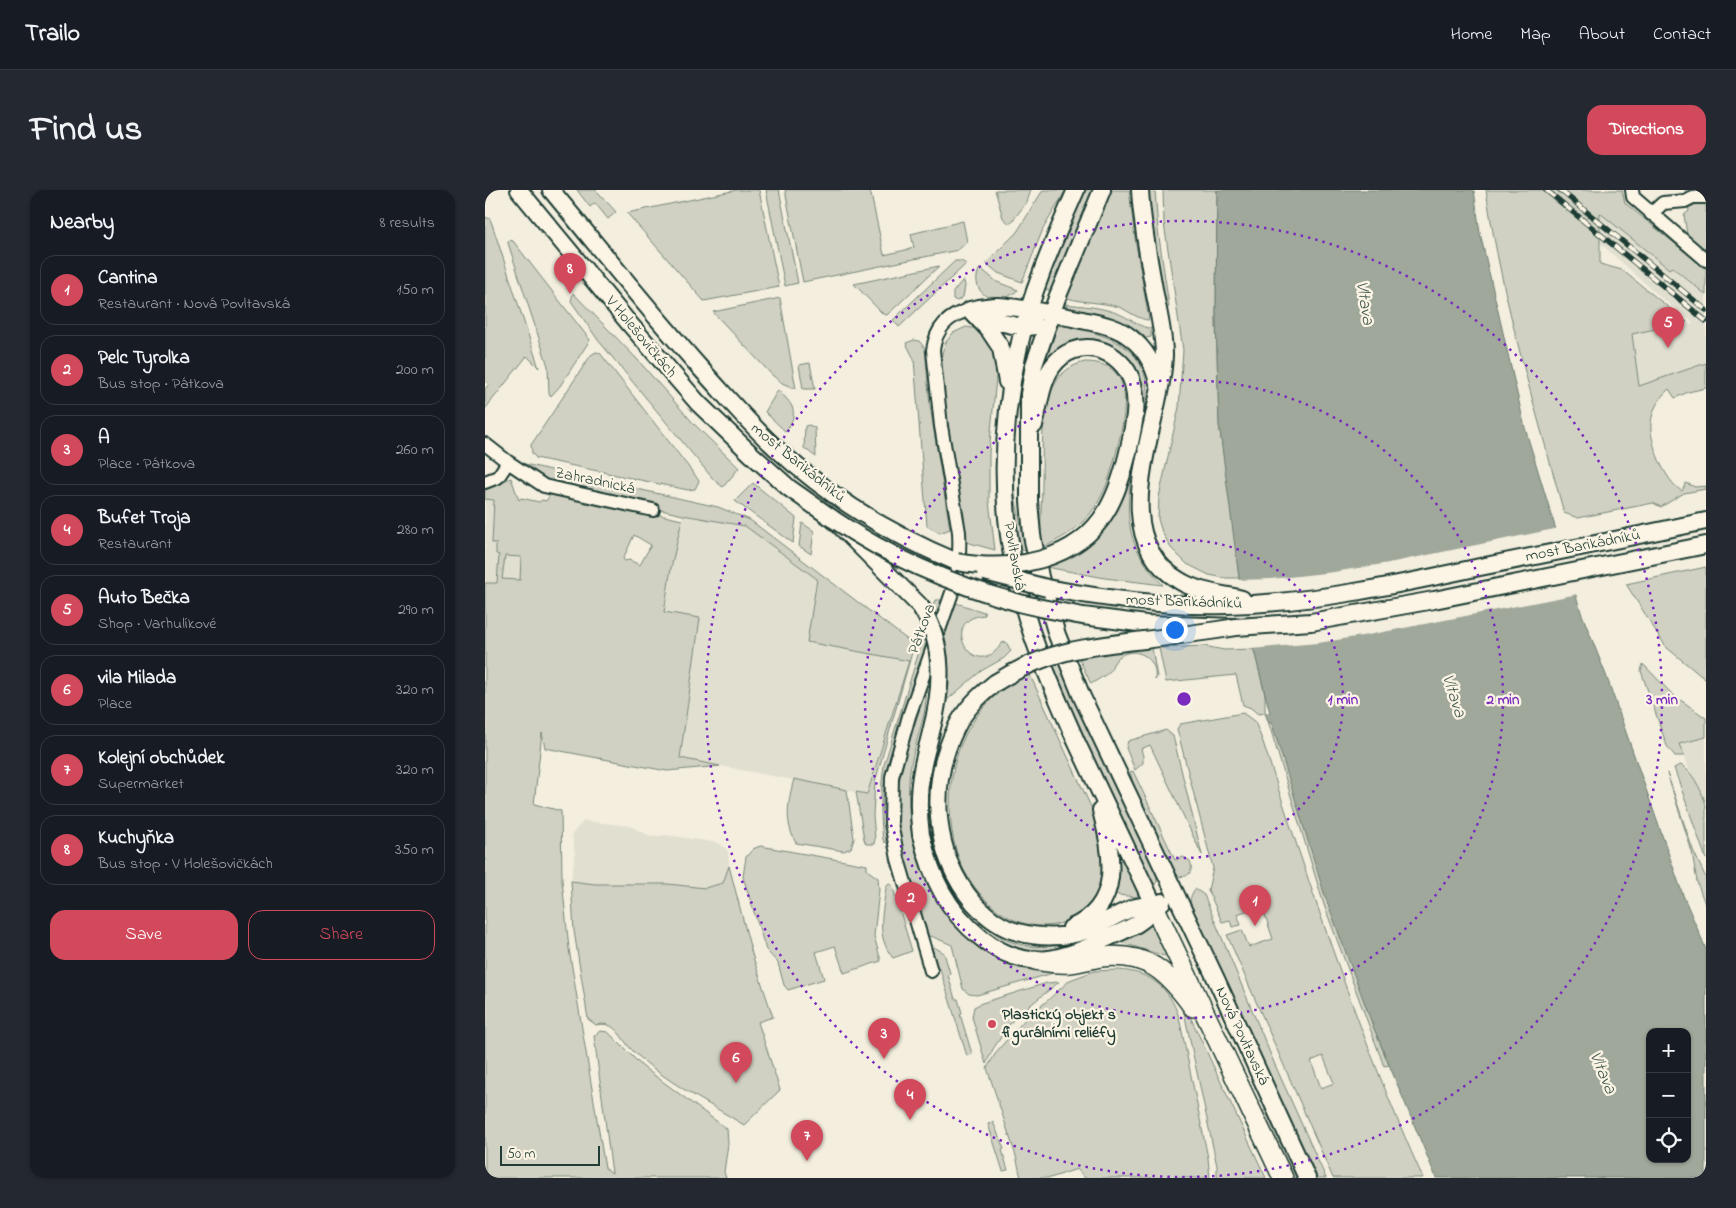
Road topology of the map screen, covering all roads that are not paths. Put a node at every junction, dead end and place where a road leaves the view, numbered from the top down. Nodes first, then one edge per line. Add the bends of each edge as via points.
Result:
1 (519, 190) edge
2 (551, 190) edge
3 (1076, 190) edge
4 (1101, 190) edge
5 (1140, 190) edge
6 (1633, 190) edge
7 (1692, 194) edge
8 (1706, 197) edge
9 (1651, 214) junction
10 (1706, 260) edge
11 (970, 310) junction
12 (1029, 310) junction
13 (1052, 313) junction
14 (1024, 327) junction
15 (1158, 393) junction
16 (1009, 400) junction
17 (745, 419) joint
18 (485, 444) edge
19 (1029, 444) junction
20 (751, 454) joint
21 (508, 462) junction
22 (485, 482) edge
23 (653, 510) dead end
24 (833, 519) junction
25 (1706, 521) edge
26 (1706, 545) edge
27 (957, 562) junction
28 (1256, 603) junction
29 (1236, 628) junction
30 (1091, 774) junction
31 (1176, 896) junction
32 (1155, 906) junction
33 (1043, 936) junction
34 (1035, 960) junction
35 (931, 971) dead end
36 (1221, 1047) junction
37 (1283, 1178) edge
38 (1307, 1178) edge

1 - 20 main road, V Holešovičkách via 673,376
2 - 17 main road, V Holešovičkách via 662,325
3 - 12 main road, Povltavská via 1046,259
4 - 13 main road, Povltavská
5 - 15 main road via 1145,241 1162,332 1164,357
6 - 9 street via 1633,197
7 - 8 street
7 - 9 street via 1685,201 1663,204
9 - 10 street
11 - 12 main road via 997,306
11 - 14 main road via 992,320
11 - 16 main road via 1001,348
11 - 35 street, Pátkova via 954,315 942,326 933,350 941,426 959,532 959,567 892,777 891,823 898,858
12 - 13 main road
12 - 14 main road, Povltavská
13 - 14 main road via 1043,323
13 - 15 main road via 1106,325 1133,339 1153,366
13 - 19 main road, Povltavská via 1034,365 1029,394
14 - 16 main road, Povltavská
15 - 28 main road via 1140,489 1140,516 1146,541 1170,574 1187,584
16 - 30 main road, Povltavská via 1004,488 1014,567 1035,643
17 - 27 main road, most Barikádníků via 793,462 848,504
18 - 21 street, Zahradnická
19 - 27 main road, bridge via 1045,381 1057,360 1078,349 1089,348 1106,351 1125,365 1131,377 1136,407 1129,448 1119,486 1095,527 1054,555 1019,565
19 - 31 main road, Povltavská via 1032,535 1051,616 1079,688
20 - 24 main road, most Barikádníků via 789,488
21 - 22 street via 497,477
21 - 23 street, Zahradnická via 544,486
24 - 29 main road, most Barikádníků, bridge via 911,564 1018,603 1111,620
24 - 34 main road, bridge via 920,606 927,615 936,643 940,685 922,768 919,812 921,835 938,884 965,923 996,948
25 - 28 main road, most Barikádníků via 1376,589
26 - 29 main road, most Barikádníků via 1345,617
27 - 28 main road, most Barikádníků, bridge via 1039,586 1110,599 1199,605
29 - 33 main road, bridge via 1098,645 1044,657 995,683 969,706 956,727 943,764 939,792 941,831 946,852 963,888 977,906 1006,928
30 - 32 main road, Povltavská
30 - 33 main road via 1110,850 1109,884 1096,909 1083,921
31 - 32 main road
31 - 38 main road, Nová Povltavská
32 - 33 main road via 1133,908 1079,933
32 - 34 main road via 1141,922 1091,946 1062,956
32 - 36 highway, Nová Povltavská
34 - 36 highway via 1069,963 1115,956 1151,965 1177,985
36 - 37 highway, Nová Povltavská

